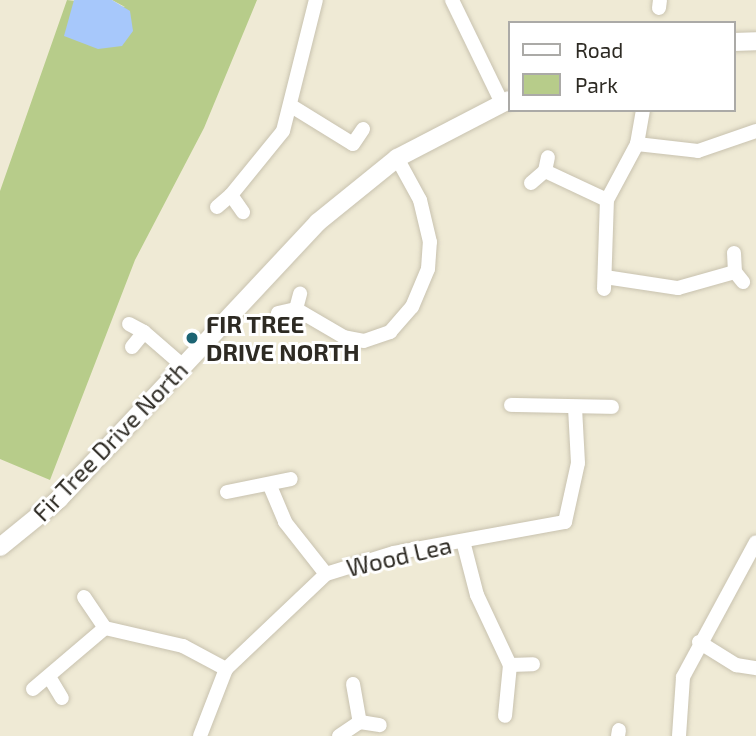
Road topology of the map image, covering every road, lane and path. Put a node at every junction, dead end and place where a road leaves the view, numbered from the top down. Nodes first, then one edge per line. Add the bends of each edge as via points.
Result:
1 (316, 0) edge
2 (452, 0) edge
3 (756, 41) edge
4 (735, 42) edge
5 (506, 102) edge
6 (293, 107) junction
7 (643, 112) edge
8 (363, 129) dead end
9 (756, 131) edge
10 (638, 144) junction
11 (397, 158) junction
12 (531, 183) dead end
13 (231, 195) junction
14 (607, 200) junction
15 (217, 207) dead end
16 (243, 212) dead end
17 (734, 253) dead end
18 (300, 294) dead end
19 (296, 309) junction
20 (278, 313) dead end
21 (128, 324) dead end
22 (144, 332) junction
23 (132, 347) dead end
24 (182, 365) junction
25 (511, 405) dead end
26 (612, 407) dead end
27 (575, 408) junction
28 (291, 479) dead end
29 (270, 486) junction
30 (227, 492) dead end
31 (463, 541) junction
32 (756, 542) edge
33 (0, 547) edge
34 (326, 574) junction
35 (84, 597) dead end
36 (105, 628) junction
37 (699, 642) junction
38 (533, 664) dead end
39 (510, 665) junction
40 (756, 668) edge
41 (226, 669) junction
42 (51, 680) junction
43 (353, 684) dead end
44 (33, 689) dead end
45 (62, 698) dead end
46 (505, 716) dead end
47 (360, 722) junction
48 (380, 725) dead end
49 (200, 736) edge
50 (339, 736) edge
51 (679, 736) edge

1 - 6 street
2 - 5 street
3 - 4 street
5 - 11 street, Fir Tree Drive North
6 - 8 street via 353,144
6 - 13 street via 274,148
7 - 10 street
9 - 10 street via 698,151
10 - 14 street
11 - 19 street via 428,226 429,269 412,307 390,332 364,341 344,337
11 - 24 street, Fir Tree Drive North via 297,242
12 - 14 street via 546,164
13 - 15 street
13 - 16 street
14 - 17 street via 605,283 678,288 739,277
18 - 19 street
19 - 20 street
21 - 22 street
22 - 23 street
22 - 24 street
24 - 33 street, Fir Tree Drive North via 59,499
25 - 27 street
26 - 27 street
27 - 31 street, Wood Lea via 578,463 565,522
28 - 29 street
29 - 30 street
29 - 34 street via 285,522
31 - 34 street, Wood Lea via 394,552
31 - 39 street via 477,595
32 - 37 street
34 - 41 street, Wood Lea
35 - 36 street
36 - 41 street via 183,646
36 - 42 street
37 - 40 street via 736,665
37 - 51 street via 683,677
38 - 39 street
39 - 46 street
41 - 49 street, Wood Lea
42 - 44 street
42 - 45 street
43 - 47 street
47 - 48 street
47 - 50 street

